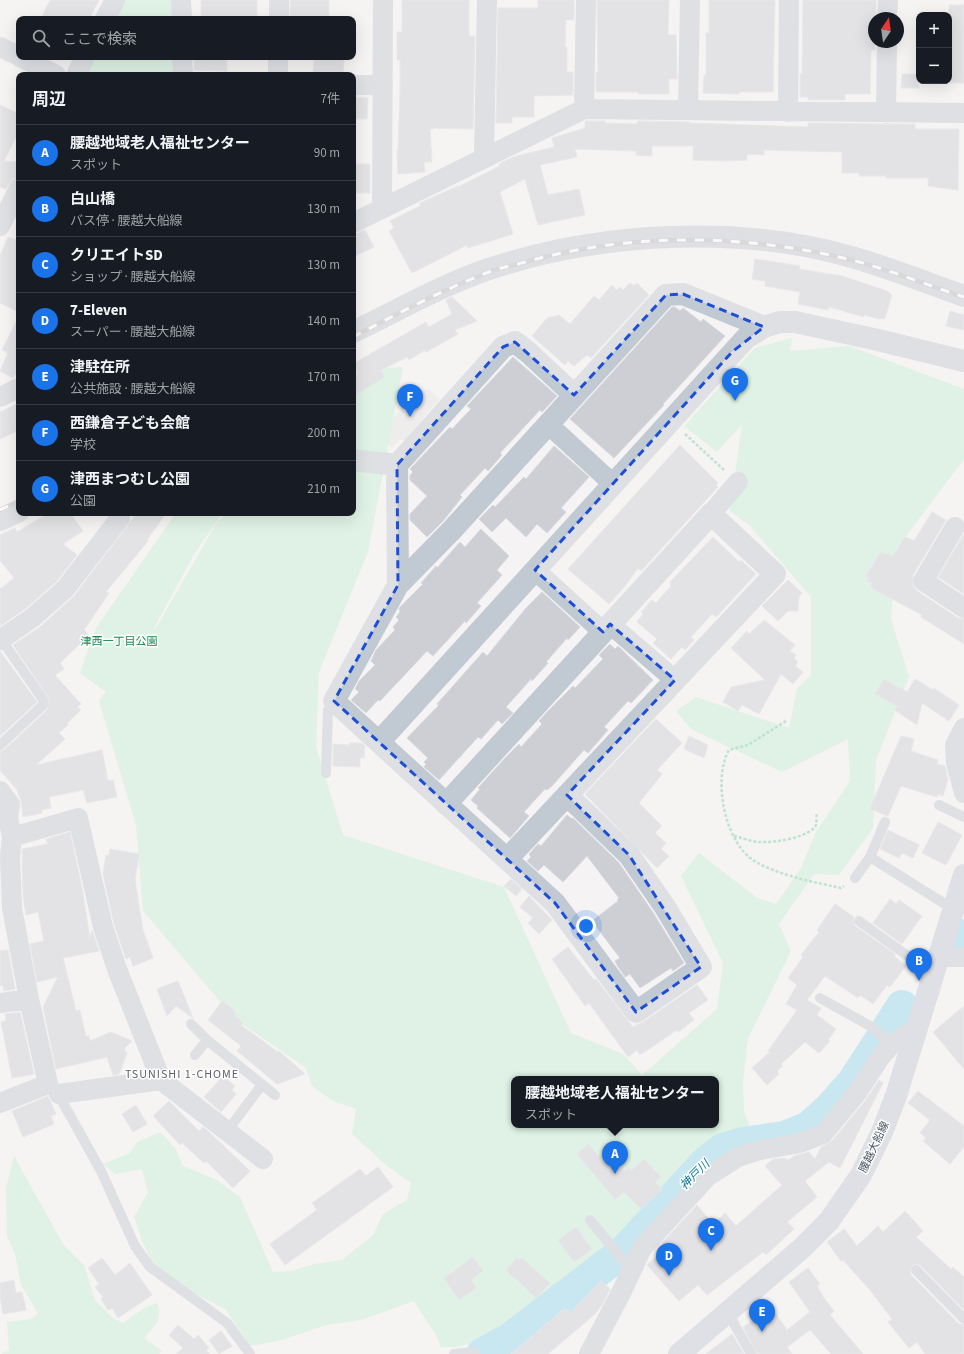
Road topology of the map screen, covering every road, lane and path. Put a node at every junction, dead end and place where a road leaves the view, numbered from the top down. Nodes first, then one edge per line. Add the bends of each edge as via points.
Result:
1 (115, 0) edge
2 (181, 0) edge
3 (279, 0) edge
4 (383, 0) edge
5 (487, 0) edge
6 (586, 0) edge
7 (690, 0) edge
8 (789, 0) edge
9 (888, 0) edge
10 (887, 12) edge
11 (107, 16) edge
12 (182, 16) edge
13 (279, 16) edge
14 (0, 47) edge
15 (887, 48) edge
16 (16, 55) edge
17 (26, 60) edge
18 (84, 60) edge
19 (182, 60) edge
20 (278, 60) edge
21 (50, 72) edge
22 (78, 72) edge
23 (182, 72) edge
24 (278, 72) edge
25 (356, 85) edge
26 (382, 85) junction
27 (584, 108) junction
28 (688, 110) junction
29 (788, 112) junction
30 (964, 113) edge
31 (886, 114) junction
32 (484, 158) junction
33 (16, 194) edge
34 (382, 208) junction
35 (356, 221) edge
36 (0, 226) edge
37 (964, 296) edge
38 (764, 327) junction
39 (356, 331) edge
40 (964, 361) edge
41 (16, 389) edge
42 (574, 395) junction
43 (0, 397) edge
44 (670, 420) junction
45 (548, 424) junction
46 (356, 460) edge
47 (397, 465) junction
48 (738, 482) joint
49 (612, 484) junction
50 (16, 512) edge
51 (711, 514) junction
52 (120, 516) edge
53 (0, 520) edge
54 (955, 527) dead end
55 (535, 570) junction
56 (398, 586) junction
57 (964, 608) edge
58 (606, 628) junction
59 (0, 640) edge
60 (675, 680) junction
61 (334, 701) junction
62 (786, 721) dead end
63 (964, 728) edge
64 (379, 742) junction
65 (0, 745) edge
66 (326, 774) dead end
67 (0, 791) edge
68 (964, 794) edge
69 (567, 795) junction
70 (446, 804) junction
71 (940, 805) dead end
72 (817, 813) dead end
73 (4, 817) edge
74 (964, 817) edge
75 (885, 822) dead end
76 (734, 836) junction
77 (12, 837) junction
78 (870, 857) junction
79 (507, 859) junction
80 (964, 875) edge
81 (855, 878) joint
82 (6, 909) edge
83 (953, 909) junction
84 (858, 921) dead end
85 (964, 957) edge
86 (936, 965) junction
87 (820, 998) dead end
88 (29, 1000) junction
89 (0, 1003) edge
90 (191, 1024) dead end
91 (918, 1027) junction
92 (207, 1040) junction
93 (889, 1043) junction
94 (195, 1055) dead end
95 (161, 1080) junction
96 (261, 1086) junction
97 (53, 1089) junction
98 (275, 1095) dead end
99 (0, 1102) edge
100 (228, 1130) junction
101 (263, 1158) dead end
102 (590, 1220) dead end
103 (628, 1266) junction
104 (916, 1270) dead end
105 (728, 1313) junction
106 (964, 1319) edge
107 (474, 1353) edge
108 (250, 1354) edge
109 (454, 1354) edge
110 (589, 1354) edge
111 (680, 1354) edge
112 (751, 1354) edge

1 - 11 street
2 - 12 street
3 - 13 street
4 - 26 street
5 - 32 street
6 - 27 street
7 - 28 street
8 - 29 street
9 - 10 street
14 - 16 street
15 - 31 street
17 - 21 street
18 - 22 street
19 - 23 street
20 - 24 street
25 - 26 street
26 - 34 street
27 - 28 street
27 - 32 street
28 - 29 street
29 - 31 street
30 - 31 street
32 - 34 street
33 - 36 street
34 - 35 street
37 - 39 street via 855,258 813,248 739,239 668,236 608,241 570,248 486,270 446,286
38 - 40 street via 780,322 795,322
38 - 42 street via 683,294 666,295
38 - 44 street via 746,338
41 - 43 street
42 - 45 street
42 - 47 street via 514,342 503,347
44 - 48 path
44 - 49 street
45 - 49 street
45 - 56 street
46 - 47 street
47 - 56 street
48 - 51 street
49 - 55 street
50 - 53 street
51 - 58 street
51 - 60 street via 775,574
52 - 59 street via 65,589 32,618
54 - 57 street via 923,581
55 - 58 street
55 - 64 street
56 - 61 street
58 - 60 street
58 - 70 street
59 - 65 lane via 44,701 43,705
60 - 69 street
61 - 64 street
61 - 66 lane via 328,710
62 - 76 path via 748,745 729,750 724,759 721,776 722,801
63 - 68 street via 955,745 956,763
64 - 70 street
67 - 73 street via 10,804
69 - 79 street
69 - 79 street via 629,855 665,907 701,967 636,1012 555,903
70 - 79 street
71 - 74 lane
72 - 76 path via 816,825 811,832 792,838 760,842
73 - 77 street
75 - 78 lane
76 - 81 path via 736,842 755,862 776,871 841,888
77 - 82 street
77 - 95 street via 78,818 103,927
78 - 81 lane
78 - 83 lane
80 - 83 main road, 腰越大船線
82 - 88 street
83 - 86 main road, 腰越大船線
84 - 86 lane
85 - 86 street
86 - 91 main road, 腰越大船線
87 - 93 lane via 872,1027
88 - 89 street
88 - 97 street
90 - 92 lane
91 - 93 street
91 - 105 main road, 腰越大船線 via 896,1096 861,1175 829,1221
92 - 94 lane
92 - 96 lane
93 - 103 street via 856,1094 823,1134 738,1157 708,1176
95 - 97 street
95 - 100 street
96 - 98 lane
96 - 100 lane
97 - 99 street
97 - 108 lane via 100,1171 135,1246 150,1267 227,1323
100 - 101 street
102 - 103 lane
103 - 110 street
104 - 106 lane
105 - 111 main road, 腰越大船線
105 - 112 lane
107 - 109 lane

